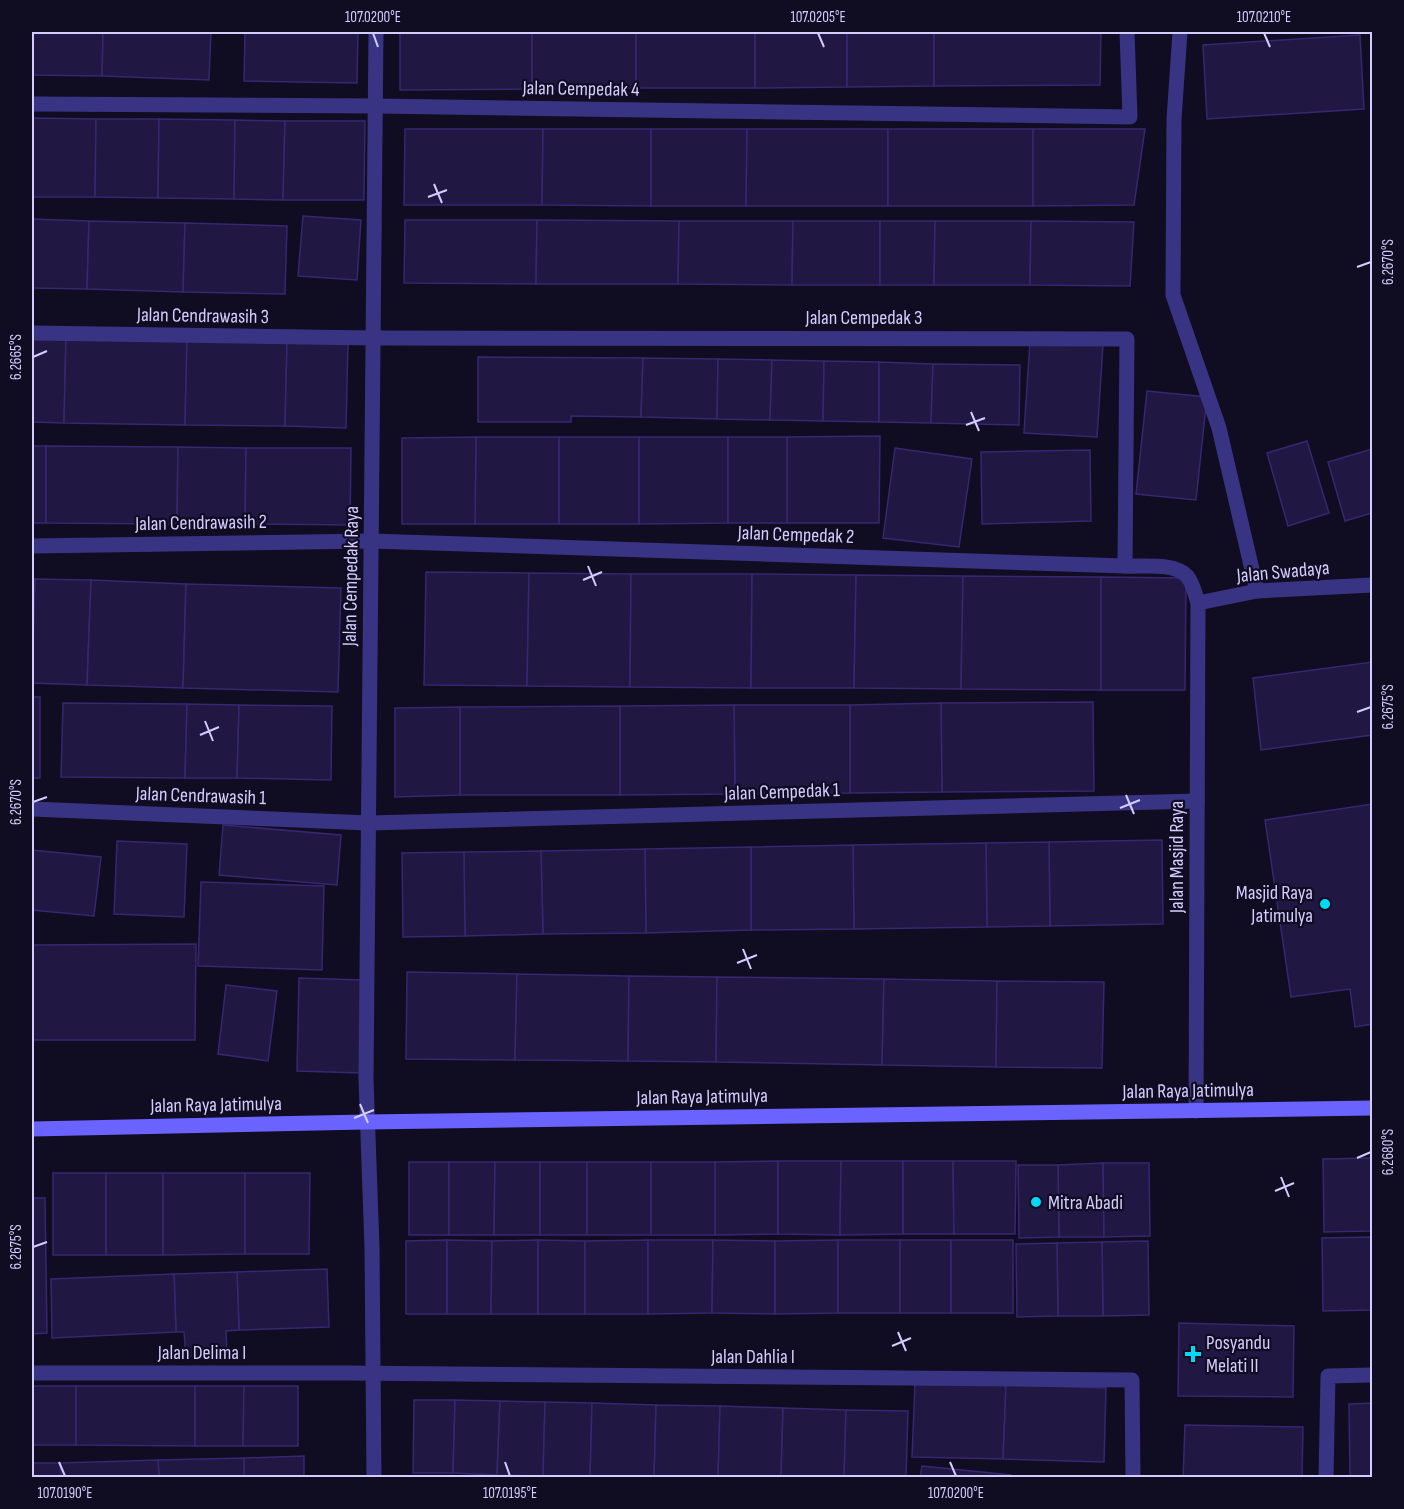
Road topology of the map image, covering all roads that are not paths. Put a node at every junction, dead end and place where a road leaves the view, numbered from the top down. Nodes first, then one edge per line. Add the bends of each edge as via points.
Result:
1 (376, 32) edge
2 (1127, 32) edge
3 (1180, 32) edge
4 (32, 104) edge
5 (376, 106) junction
6 (32, 333) edge
7 (373, 338) junction
8 (371, 541) junction
9 (32, 546) edge
10 (1125, 566) junction
11 (1372, 585) edge
12 (1257, 591) junction
13 (1198, 603) junction
14 (1197, 801) junction
15 (32, 809) edge
16 (369, 823) junction
17 (1372, 1108) edge
18 (1196, 1111) junction
19 (366, 1122) junction
20 (32, 1129) edge
21 (32, 1373) edge
22 (373, 1375) junction
23 (1372, 1375) edge
24 (374, 1478) edge
25 (1132, 1478) edge
26 (1326, 1478) edge

1 - 5 street, Jalan Cempedak Raya
2 - 5 street, Jalan Cempedak 4 via 1131,117
3 - 12 street via 1174,119 1173,295 1219,428
4 - 5 street, Jalan Cempedak 4
5 - 7 street, Jalan Cempedak Raya
6 - 7 street, Jalan Cendrawasih 3
7 - 8 street, Jalan Cempedak Raya
7 - 10 street, Jalan Cempedak 3 via 1127,339
8 - 9 street, Jalan Cendrawasih 2
8 - 10 street, Jalan Cempedak 2
8 - 16 street, Jalan Cempedak Raya
10 - 13 street, Jalan Cempedak 2 via 1170,568 1185,574
11 - 12 street, Jalan Swadaya
12 - 13 street, Jalan Swadaya
13 - 14 street, Jalan Masjid Raya
14 - 16 street, Jalan Cempedak 1
14 - 18 street, Jalan Masjid Raya
15 - 16 street, Jalan Cendrawasih 1
16 - 19 street, Jalan Cempedak Raya
17 - 18 main road, Jalan Raya Jatimulya
18 - 19 main road, Jalan Raya Jatimulya
19 - 20 main road, Jalan Raya Jatimulya
19 - 22 street, Jalan Cempedak Raya
21 - 22 street, Jalan Delima I
22 - 24 street, Jalan Cempedak Raya
22 - 25 street, Jalan Dahlia I via 1132,1380
23 - 26 street via 1328,1376

